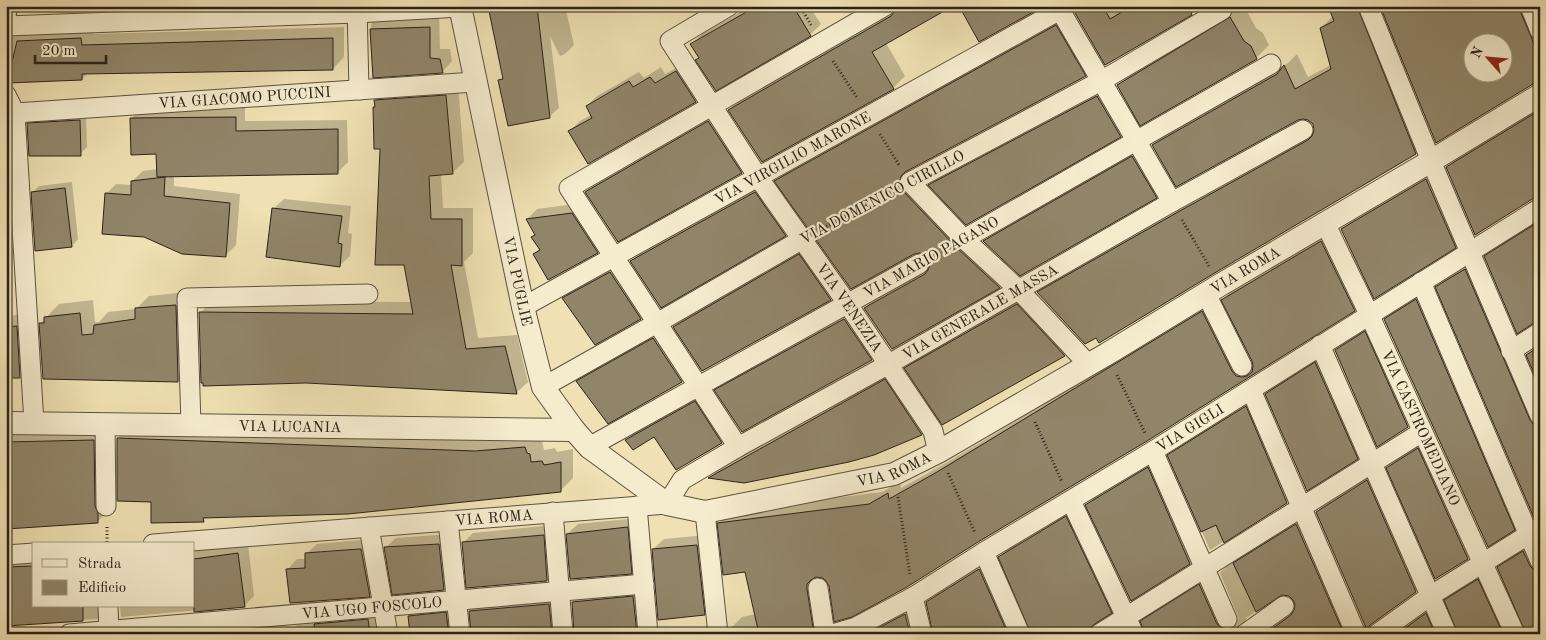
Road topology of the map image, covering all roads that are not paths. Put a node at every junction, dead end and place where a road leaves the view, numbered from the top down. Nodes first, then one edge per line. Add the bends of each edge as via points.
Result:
1 (8, 6) edge
2 (730, 6) edge
3 (885, 6) edge
4 (1368, 6) edge
5 (1530, 6) edge
6 (460, 7) edge
7 (357, 10) edge
8 (1222, 10) dead end
9 (6, 15) edge
10 (6, 26) edge
11 (1540, 31) edge
12 (1271, 64) dead end
13 (1101, 80) junction
14 (475, 82) junction
15 (359, 90) junction
16 (6, 95) edge
17 (1540, 95) edge
18 (711, 106) junction
19 (15, 113) junction
20 (1303, 130) dead end
21 (1136, 140) junction
22 (1431, 161) junction
23 (12, 167) edge
24 (758, 177) junction
25 (1172, 202) junction
26 (1540, 208) edge
27 (1325, 223) junction
28 (964, 238) junction
29 (801, 240) junction
30 (1470, 252) junction
31 (615, 258) junction
32 (918, 264) dead end
33 (1421, 282) junction
34 (1018, 289) junction
35 (1213, 289) junction
36 (368, 294) dead end
37 (847, 303) junction
38 (523, 307) junction
39 (1369, 314) junction
40 (657, 323) junction
41 (1540, 332) edge
42 (1320, 346) junction
43 (1511, 351) junction
44 (1098, 359) junction
45 (889, 364) junction
46 (1242, 366) dead end
47 (698, 386) junction
48 (543, 387) junction
49 (1251, 390) junction
50 (1540, 416) edge
51 (6, 423) edge
52 (34, 423) junction
53 (105, 424) junction
54 (192, 425) junction
55 (574, 430) junction
56 (1422, 432) junction
57 (589, 447) junction
58 (738, 447) junction
59 (938, 452) junction
60 (1153, 452) junction
61 (1371, 464) junction
62 (1071, 501) junction
63 (667, 504) junction
64 (106, 506) dead end
65 (637, 506) junction
66 (1303, 507) junction
67 (553, 512) junction
68 (704, 512) junction
69 (448, 521) junction
70 (369, 527) junction
71 (1534, 531) edge
72 (178, 542) edge
73 (984, 552) junction
74 (32, 553) edge
75 (6, 555) edge
76 (1540, 561) edge
77 (1483, 564) junction
78 (1204, 568) junction
79 (644, 584) junction
80 (818, 588) dead end
81 (560, 591) junction
82 (1430, 596) junction
83 (913, 597) junction
84 (456, 600) junction
85 (1284, 606) dead end
86 (384, 607) junction
87 (108, 608) edge
88 (1126, 617) junction
89 (1227, 619) dead end
90 (109, 632) edge
91 (69, 634) edge
92 (388, 634) edge
93 (460, 634) edge
94 (563, 634) edge
95 (648, 634) edge
96 (718, 634) edge
97 (825, 634) edge
98 (832, 634) edge
99 (922, 634) edge
100 (1020, 634) edge
101 (1099, 634) edge
102 (1134, 634) edge
103 (1245, 634) edge
104 (1356, 634) edge
105 (1377, 634) edge
106 (1447, 634) edge
107 (1515, 634) edge

1 - 9 street
2 - 18 street, VIA VENEZIA via 670,41
3 - 18 street
4 - 22 street
5 - 11 street
6 - 7 street
6 - 14 street, VIA PUGLIE
7 - 10 street
7 - 15 street
8 - 13 street, VIA DOMENICO CIRILLO
12 - 21 street, VIA MARIO PAGANO
13 - 21 street
13 - 24 street, VIA VIRGILIO MARONE via 1060,10
13 - 28 street, VIA DOMENICO CIRILLO via 910,182
14 - 15 street, VIA GIACOMO PUCCINI
14 - 38 street, VIA PUGLIE
15 - 19 street, VIA GIACOMO PUCCINI
16 - 19 street
17 - 22 street, VIA ROMA
18 - 24 street, VIA VENEZIA
18 - 31 street via 569,188
19 - 23 street
20 - 25 street, VIA GENERALE MASSA
21 - 25 street
21 - 28 street, VIA MARIO PAGANO
22 - 27 street, VIA ROMA
22 - 30 street
23 - 52 street
24 - 29 street, VIA VENEZIA
24 - 31 street, VIA VIRGILIO MARONE
25 - 34 street, VIA GENERALE MASSA
26 - 30 street, VIA GIGLI
27 - 35 street, VIA ROMA
27 - 39 street, VIA CASTROMEDIANO
28 - 34 street
29 - 37 street, VIA VENEZIA
29 - 40 street, VIA DOMENICO CIRILLO
30 - 33 street, VIA GIGLI
30 - 43 street
31 - 38 street, VIA VIRGILIO MARONE
31 - 40 street
32 - 37 street, VIA MARIO PAGANO
33 - 39 street, VIA GIGLI
33 - 71 street
34 - 44 street
34 - 45 street, VIA GENERALE MASSA
35 - 44 street, VIA ROMA
35 - 46 street
36 - 54 street via 187,298
37 - 45 street, VIA VENEZIA
37 - 47 street, VIA MARIO PAGANO
38 - 48 street, VIA PUGLIE
39 - 42 street, VIA GIGLI
39 - 56 street, VIA CASTROMEDIANO
40 - 47 street
40 - 48 street, VIA DOMENICO CIRILLO
41 - 43 street
42 - 49 street, VIA GIGLI
42 - 61 street
43 - 50 street
44 - 59 street, VIA ROMA
45 - 58 street, VIA GENERALE MASSA
45 - 59 street, VIA VENEZIA via 933,431
47 - 57 street, VIA MARIO PAGANO
47 - 58 street
48 - 55 street, VIA PUGLIE
49 - 60 street, VIA GIGLI
49 - 66 street
51 - 52 street, VIA LUCANIA
52 - 53 street, VIA LUCANIA
53 - 54 street, VIA LUCANIA
53 - 64 street
54 - 55 street, VIA LUCANIA
55 - 57 street, VIA PUGLIE
56 - 61 street
56 - 77 street, VIA CASTROMEDIANO
57 - 63 street, VIA PUGLIE
58 - 63 street, VIA GENERALE MASSA via 682,480
59 - 68 street, VIA ROMA via 894,474
60 - 62 street, VIA GIGLI
60 - 78 street
61 - 66 street
61 - 82 street
62 - 73 street, VIA GIGLI
62 - 88 street
63 - 65 street, VIA ROMA
63 - 68 street, VIA ROMA
65 - 67 street, VIA ROMA
65 - 79 street
66 - 78 street
66 - 104 street
67 - 69 street, VIA ROMA
67 - 81 street
68 - 96 street
69 - 70 street, VIA ROMA
69 - 84 street
70 - 72 street, VIA ROMA
70 - 86 street
71 - 76 street
71 - 77 street
73 - 83 street, VIA GIGLI
73 - 100 street
74 - 75 street
77 - 82 street
77 - 107 street, VIA CASTROMEDIANO
78 - 88 street
78 - 89 street
79 - 81 street, VIA UGO FOSCOLO
79 - 95 street
80 - 97 street
81 - 84 street, VIA UGO FOSCOLO
81 - 94 street
82 - 105 street
82 - 106 street
83 - 98 street, VIA GIGLI via 856,627
83 - 99 street
84 - 86 street, VIA UGO FOSCOLO
84 - 93 street
85 - 103 street
86 - 90 street, VIA UGO FOSCOLO
86 - 92 street
87 - 90 street
88 - 101 street
88 - 102 street
90 - 91 street, VIA UGO FOSCOLO

